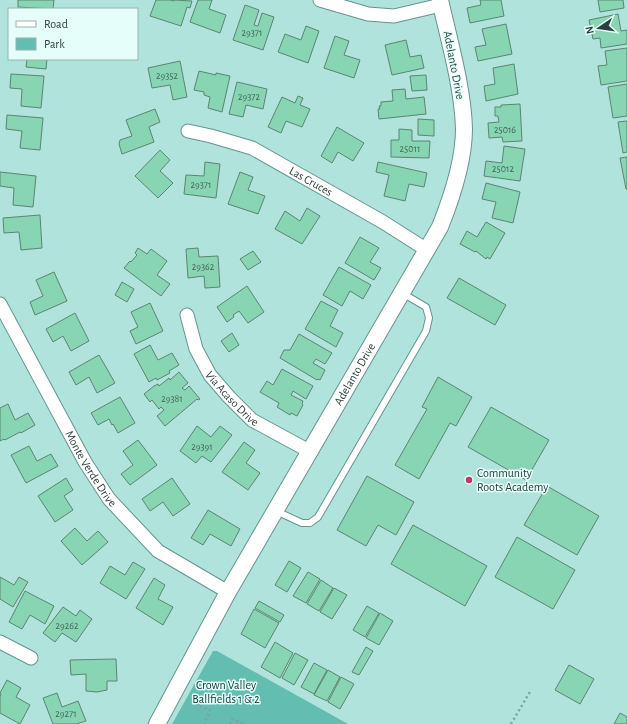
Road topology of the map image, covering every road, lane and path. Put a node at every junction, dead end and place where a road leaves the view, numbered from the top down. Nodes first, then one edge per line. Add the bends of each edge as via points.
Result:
1 (320, 0) edge
2 (441, 3) edge
3 (188, 131) dead end
4 (427, 250) junction
5 (402, 293) junction
6 (0, 304) edge
7 (187, 315) dead end
8 (311, 452) junction
9 (276, 511) junction
10 (228, 592) junction
11 (0, 642) edge
12 (31, 658) dead end
13 (531, 690) dead end
14 (200, 706) dead end
15 (157, 724) edge
16 (204, 724) edge
17 (230, 724) edge
18 (244, 724) edge
19 (512, 724) edge

1 - 2 street via 368,14 394,16
2 - 4 street, Adelanto Drive via 461,94 464,130 460,164 451,200
3 - 4 street, Las Cruces via 252,148 383,222
4 - 5 street, Adelanto Drive
5 - 8 street, Adelanto Drive
5 - 9 lane via 426,307 429,318 426,331 318,516 310,523 302,523
6 - 10 street, Monte Verde Drive via 85,462 109,499 158,551
7 - 8 street, Via Acaso Drive via 196,349 210,375 229,397 252,420
8 - 9 street, Adelanto Drive
9 - 10 street, Adelanto Drive
10 - 15 street, Adelanto Drive
11 - 12 street
13 - 19 path
14 - 16 path via 210,710
17 - 18 path via 232,719

